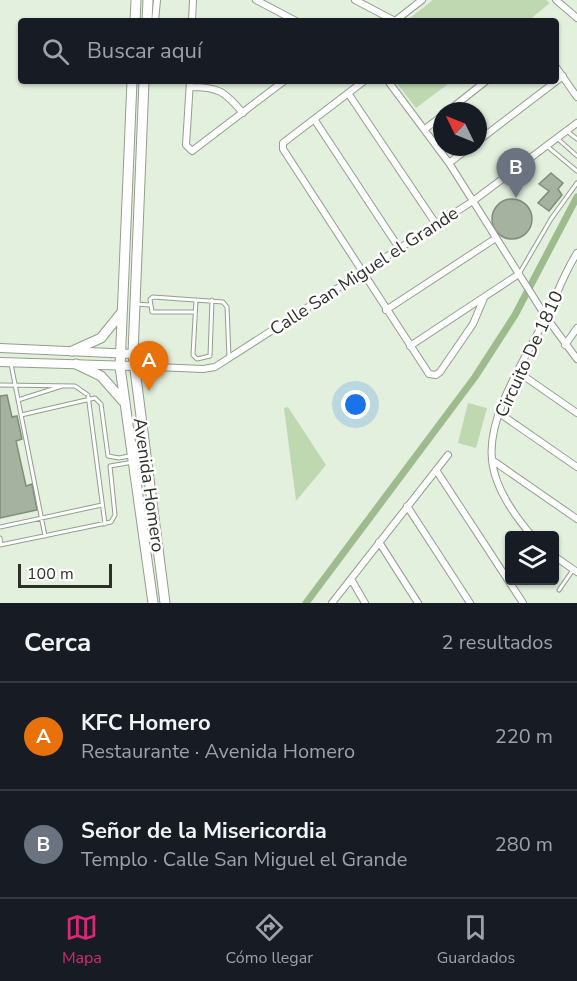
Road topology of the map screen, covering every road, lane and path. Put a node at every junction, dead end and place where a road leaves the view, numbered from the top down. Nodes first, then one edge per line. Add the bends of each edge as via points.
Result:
1 (136, 0) edge
2 (148, 0) edge
3 (157, 0) edge
4 (193, 0) edge
5 (256, 0) edge
6 (355, 0) edge
7 (423, 0) edge
8 (556, 0) edge
9 (135, 18) edge
10 (147, 18) edge
11 (155, 18) edge
12 (192, 18) edge
13 (290, 18) edge
14 (389, 18) edge
15 (399, 18) edge
16 (577, 18) edge
17 (559, 71) edge
18 (563, 76) junction
19 (559, 79) edge
20 (132, 84) edge
21 (144, 84) edge
22 (190, 84) edge
23 (277, 84) edge
24 (360, 84) edge
25 (390, 84) edge
26 (482, 84) edge
27 (553, 84) edge
28 (348, 93) junction
29 (577, 97) edge
30 (459, 102) edge
31 (243, 113) junction
32 (314, 119) junction
33 (433, 123) edge
34 (577, 123) edge
35 (425, 129) junction
36 (567, 130) junction
37 (487, 134) edge
38 (557, 138) junction
39 (577, 139) edge
40 (546, 146) junction
41 (458, 156) edge
42 (577, 156) edge
43 (449, 163) junction
44 (577, 171) edge
45 (577, 183) edge
46 (473, 201) junction
47 (435, 224) junction
48 (496, 238) junction
49 (399, 248) junction
50 (577, 253) edge
51 (362, 272) junction
52 (519, 274) junction
53 (484, 298) junction
54 (196, 300) junction
55 (212, 300) junction
56 (135, 304) junction
57 (123, 305) junction
58 (149, 305) junction
59 (386, 310) junction
60 (195, 312) junction
61 (546, 317) junction
62 (577, 328) edge
63 (565, 345) junction
64 (410, 346) junction
65 (0, 348) edge
66 (72, 351) junction
67 (120, 354) junction
68 (133, 354) junction
69 (230, 357) junction
70 (577, 359) edge
71 (0, 362) edge
72 (11, 362) junction
73 (76, 364) junction
74 (133, 366) junction
75 (120, 367) junction
76 (518, 372) junction
77 (15, 383) junction
78 (0, 385) edge
79 (67, 385) junction
80 (89, 398) junction
81 (18, 400) junction
82 (126, 406) junction
83 (577, 412) edge
84 (499, 413) junction
85 (21, 415) junction
86 (448, 455) dead end
87 (144, 457) junction
88 (133, 458) junction
89 (492, 460) junction
90 (577, 467) edge
91 (436, 470) junction
92 (102, 505) junction
93 (407, 506) junction
94 (42, 518) junction
95 (577, 519) edge
96 (105, 524) junction
97 (0, 527) edge
98 (528, 531) edge
99 (45, 536) junction
100 (0, 538) edge
101 (379, 543) junction
102 (1, 545) edge
103 (559, 559) edge
104 (575, 571) edge
105 (351, 579) junction
106 (559, 590) dead end
107 (153, 603) edge
108 (165, 603) edge
109 (332, 603) edge
110 (365, 603) edge
111 (418, 603) edge
112 (470, 603) edge
113 (523, 603) edge

1 - 9 main road
2 - 10 main road
3 - 11 street
4 - 12 street
5 - 13 street
6 - 14 street
7 - 15 street
8 - 16 street
17 - 18 street
18 - 19 street
18 - 29 street
20 - 57 main road
21 - 56 main road
22 - 31 street via 220,90
22 - 31 street via 186,145 189,150 196,150
23 - 31 street
24 - 28 street
25 - 35 street
26 - 30 street
27 - 37 street
28 - 32 street
28 - 47 street
32 - 49 street
32 - 51 street via 282,147
33 - 35 street
34 - 36 street, Calle San Miguel el Grande
35 - 43 street
36 - 38 street, Calle San Miguel el Grande
36 - 39 lane
38 - 40 street, Calle San Miguel el Grande
38 - 42 lane
40 - 44 lane
40 - 46 street, Calle San Miguel el Grande
41 - 43 street
43 - 46 street
45 - 52 lane
46 - 47 street, Calle San Miguel el Grande
46 - 48 street
47 - 49 street, Calle San Miguel el Grande
48 - 52 street
48 - 59 street
49 - 51 street, Calle San Miguel el Grande
50 - 61 street, Circuito De 1810
51 - 59 street
51 - 69 street, Calle San Miguel el Grande
52 - 53 street
52 - 61 street
53 - 64 street
53 - 64 street via 473,324 438,374 428,373
54 - 55 lane
54 - 58 lane via 153,297
54 - 60 lane
55 - 60 lane via 207,358 197,359 193,355
55 - 69 lane via 223,302 226,307
56 - 58 lane
56 - 68 main road, Avenida Homero
57 - 66 main road via 101,338
57 - 67 main road, Avenida Homero
58 - 60 lane via 152,312
59 - 64 street
61 - 63 street
61 - 76 street, Circuito De 1810
62 - 63 street
63 - 70 street
65 - 66 street
66 - 67 street
67 - 68 street
67 - 75 main road, Avenida Homero
68 - 74 main road, Avenida Homero
69 - 74 street, Calle San Miguel el Grande via 215,367 203,369
71 - 72 street
72 - 73 street
72 - 77 lane
73 - 75 street
73 - 82 main road via 108,382
74 - 75 street
74 - 87 main road, Avenida Homero
75 - 82 main road, Avenida Homero
76 - 83 street
76 - 84 street, Circuito De 1810
77 - 78 lane
77 - 79 lane
77 - 81 lane
79 - 80 lane via 82,389
79 - 81 lane
80 - 85 lane
80 - 88 lane via 101,404 108,456
80 - 92 lane
81 - 85 lane
82 - 88 main road, Avenida Homero
84 - 89 street, Circuito De 1810
84 - 90 street
85 - 94 lane
86 - 91 street
87 - 88 lane
87 - 88 lane
87 - 108 main road, Avenida Homero
88 - 96 lane via 109,468 115,515
88 - 107 main road, Avenida Homero
89 - 95 street
89 - 98 street via 506,501
91 - 93 street
91 - 113 street
92 - 94 lane
92 - 96 lane
93 - 101 street
93 - 112 street
94 - 97 lane
94 - 99 lane
96 - 99 lane
99 - 102 lane
100 - 102 lane
101 - 105 street
101 - 111 street
103 - 104 street
104 - 106 lane
105 - 109 street
105 - 110 street

